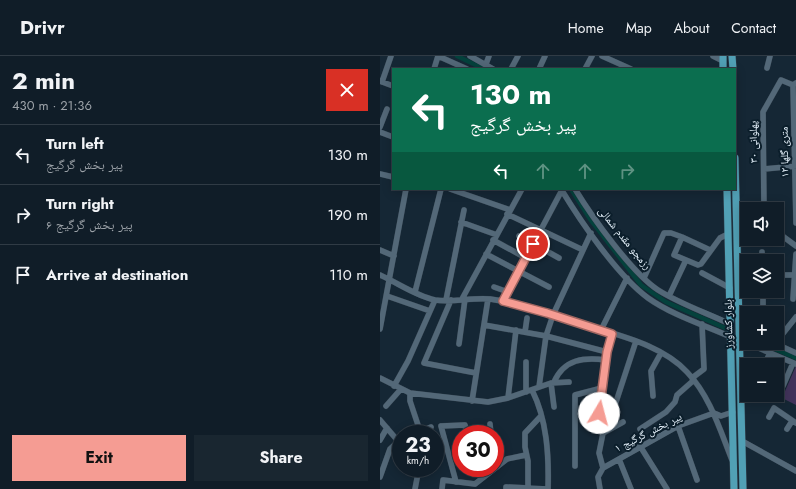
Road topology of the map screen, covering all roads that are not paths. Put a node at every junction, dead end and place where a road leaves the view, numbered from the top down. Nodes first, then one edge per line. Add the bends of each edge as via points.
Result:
1 (391, 56) edge
2 (438, 56) edge
3 (470, 56) edge
4 (489, 56) edge
5 (518, 56) edge
6 (545, 56) edge
7 (592, 56) edge
8 (602, 56) edge
9 (713, 56) edge
10 (770, 56) edge
11 (723, 59) edge
12 (486, 64) junction
13 (622, 67) edge
14 (434, 68) edge
15 (465, 68) edge
16 (492, 68) edge
17 (512, 68) edge
18 (539, 68) edge
19 (586, 68) edge
20 (767, 68) dead end
21 (381, 82) edge
22 (794, 84) edge
23 (392, 86) edge
24 (387, 109) dead end
25 (380, 127) edge
26 (380, 132) edge
27 (392, 137) edge
28 (795, 166) edge
29 (764, 169) junction
30 (380, 174) edge
31 (392, 177) edge
32 (406, 190) edge
33 (441, 190) edge
34 (453, 190) edge
35 (521, 190) edge
36 (560, 190) edge
37 (562, 190) edge
38 (727, 190) edge
39 (736, 190) edge
40 (578, 191) edge
41 (736, 202) junction
42 (764, 202) edge
43 (740, 205) edge
44 (464, 210) dead end
45 (509, 212) junction
46 (462, 222) junction
47 (796, 223) edge
48 (540, 230) junction
49 (591, 233) junction
50 (728, 234) junction
51 (496, 235) junction
52 (518, 236) dead end
53 (682, 237) junction
54 (784, 237) edge
55 (493, 240) junction
56 (533, 244) junction
57 (796, 246) edge
58 (380, 250) edge
59 (583, 250) junction
60 (710, 250) junction
61 (486, 254) junction
62 (796, 254) edge
63 (394, 256) junction
64 (526, 258) junction
65 (559, 258) dead end
66 (686, 260) junction
67 (519, 270) junction
68 (702, 273) dead end
69 (380, 275) edge
70 (784, 275) edge
71 (795, 275) junction
72 (627, 278) junction
73 (644, 278) junction
74 (389, 279) junction
75 (494, 286) dead end
76 (549, 287) dead end
77 (730, 288) junction
78 (738, 288) junction
79 (415, 292) junction
80 (508, 292) junction
81 (387, 296) junction
82 (669, 296) junction
83 (464, 299) junction
84 (488, 299) junction
85 (793, 299) dead end
86 (435, 300) junction
87 (449, 300) junction
88 (503, 301) junction
89 (430, 310) junction
90 (553, 315) junction
91 (796, 317) edge
92 (528, 318) dead end
93 (702, 324) junction
94 (730, 324) junction
95 (739, 324) joint
96 (484, 325) junction
97 (380, 326) edge
98 (516, 330) junction
99 (601, 330) junction
100 (525, 332) junction
101 (784, 332) edge
102 (612, 334) junction
103 (546, 336) junction
104 (731, 337) junction
105 (740, 340) edge
106 (636, 341) junction
107 (460, 344) dead end
108 (784, 347) edge
109 (740, 350) edge
110 (763, 350) edge
111 (607, 352) junction
112 (796, 352) edge
113 (661, 353) junction
114 (770, 353) junction
115 (768, 358) edge
116 (606, 360) junction
117 (526, 362) dead end
118 (795, 363) edge
119 (476, 373) junction
120 (380, 378) edge
121 (693, 379) junction
122 (553, 382) junction
123 (569, 382) dead end
124 (784, 384) edge
125 (394, 386) junction
126 (539, 387) junction
127 (602, 388) junction
128 (401, 389) junction
129 (529, 391) junction
130 (410, 393) junction
131 (653, 396) dead end
132 (508, 398) junction
133 (472, 401) junction
134 (616, 402) dead end
135 (386, 406) dead end
136 (554, 407) dead end
137 (733, 412) junction
138 (714, 413) junction
139 (541, 416) junction
140 (769, 416) dead end
141 (380, 420) edge
142 (623, 422) dead end
143 (794, 422) edge
144 (418, 425) edge
145 (452, 426) edge
146 (678, 426) junction
147 (387, 428) junction
148 (640, 429) dead end
149 (787, 429) dead end
150 (392, 433) edge
151 (603, 433) junction
152 (380, 440) edge
153 (742, 441) junction
154 (640, 446) junction
155 (392, 447) edge
156 (526, 455) junction
157 (618, 459) junction
158 (504, 461) edge
159 (576, 466) dead end
160 (734, 466) junction
161 (452, 467) edge
162 (603, 468) junction
163 (796, 471) edge
164 (380, 477) edge
165 (417, 477) edge
166 (455, 477) edge
167 (485, 477) edge
168 (697, 480) dead end
169 (456, 482) junction
170 (474, 486) edge
171 (506, 488) edge
172 (519, 488) edge
173 (528, 488) edge
174 (415, 489) edge
175 (442, 489) edge
176 (600, 489) edge
177 (631, 489) edge
178 (668, 489) edge
179 (734, 489) edge
180 (743, 489) edge

1 - 21 street
2 - 14 street
2 - 15 street
3 - 12 street
4 - 12 street
5 - 17 street
6 - 18 street
7 - 19 street
8 - 13 street
9 - 11 street
10 - 20 street
12 - 16 street
21 - 23 street
22 - 28 street, ۱۲ متری گلها
22 - 29 street, پهلوانی ۳۰ via 781,80 763,112
24 - 25 street
26 - 27 street
28 - 29 street
28 - 47 street, ۱۲ متری گلها
29 - 42 street, پهلوانی ۳۰
30 - 31 street
32 - 63 street
33 - 79 street
34 - 45 street
35 - 45 street
36 - 48 street
37 - 49 street
38 - 50 main road, بلوار کشاورز
39 - 41 main road, بلوار کشاورز
40 - 73 street, رزمجو مقدم شمالی
41 - 43 street
41 - 78 main road, بلوار کشاورز
44 - 46 street
45 - 48 street
45 - 51 street
46 - 51 street
46 - 87 street
48 - 56 street
48 - 59 street
49 - 59 street
49 - 72 street
50 - 60 street via 720,238
50 - 77 main road, بلوار کشاورز
51 - 55 street
52 - 56 street
53 - 60 street
53 - 66 street via 674,255
53 - 73 street via 664,233
54 - 57 street
55 - 61 street
55 - 64 street
56 - 64 street
56 - 65 street
58 - 63 street
59 - 90 street
60 - 66 street via 701,264
61 - 67 street
61 - 83 street
62 - 71 street
63 - 74 street
64 - 67 street
66 - 82 street
67 - 76 street
67 - 80 street
68 - 77 street
69 - 74 street
70 - 71 street
71 - 85 street
72 - 93 street via 649,299
72 - 99 street
73 - 82 street, رزمجو مقدم شمالی
74 - 79 street
74 - 81 street
75 - 80 street
77 - 78 main road
77 - 94 main road, بلوار کشاورز
78 - 95 main road, بلوار کشاورز
79 - 86 street
80 - 88 street
81 - 89 street
81 - 97 street
82 - 94 street, رزمجو مقدم شمالی
83 - 84 street
83 - 87 street
83 - 107 street
84 - 88 street
84 - 96 street
86 - 87 street
86 - 89 street
87 - 119 street via 424,363
88 - 90 street
89 - 125 street
90 - 99 street
90 - 103 street
91 - 101 street
92 - 100 street
93 - 104 street
93 - 121 street via 704,369
94 - 104 main road, بلوار کشاورز
95 - 105 main road, بلوار کشاورز
96 - 98 street
96 - 119 street
98 - 100 street
98 - 132 street
99 - 102 street
100 - 103 street
102 - 106 street
102 - 111 street
103 - 111 street
103 - 126 street
104 - 137 main road, بلوار کشاورز
106 - 113 street
106 - 134 street
108 - 112 street
109 - 153 main road, بلوار کشاورز
110 - 114 street
111 - 116 street
113 - 121 street via 677,362
113 - 131 street via 651,371
114 - 115 street
114 - 118 street
116 - 122 street via 583,358 570,363
116 - 127 street
117 - 129 street
118 - 124 street
119 - 133 street
120 - 125 street
121 - 138 street
121 - 148 street via 677,395 675,402 666,412
122 - 123 street
122 - 126 street
122 - 136 street
125 - 128 street
126 - 129 street
127 - 151 street via 599,413
127 - 159 street via 575,395
128 - 130 street
128 - 135 street
129 - 132 street
129 - 139 street via 538,402
130 - 133 street
130 - 144 street
132 - 133 street via 494,402
137 - 138 street, پیر بخش گرگیج ۱ via 721,416
137 - 160 main road, بلوار کشاورز
138 - 146 street, پیر بخش گرگیج ۱
138 - 160 street
139 - 156 street via 525,433
139 - 173 street via 547,442 548,489
140 - 143 street via 774,408
141 - 147 street
142 - 151 street
143 - 149 street
145 - 161 street via 441,426
146 - 154 street, پیر بخش گرگیج ۱
146 - 168 street
147 - 150 street
147 - 152 street
151 - 162 street via 599,453
153 - 163 street
153 - 180 main road, بلوار کشاورز
154 - 157 street, پیر بخش گرگیج ۱
154 - 178 street
155 - 164 street
156 - 158 street
156 - 173 street
157 - 162 street, پیر بخش گرگیج ۱
157 - 177 street
160 - 179 main road, بلوار کشاورز
162 - 176 street, پیر بخش گرگیج ۱ via 598,477
165 - 174 street
166 - 169 street
167 - 170 street
169 - 170 street
169 - 175 street via 443,480
171 - 172 street
172 - 173 street

